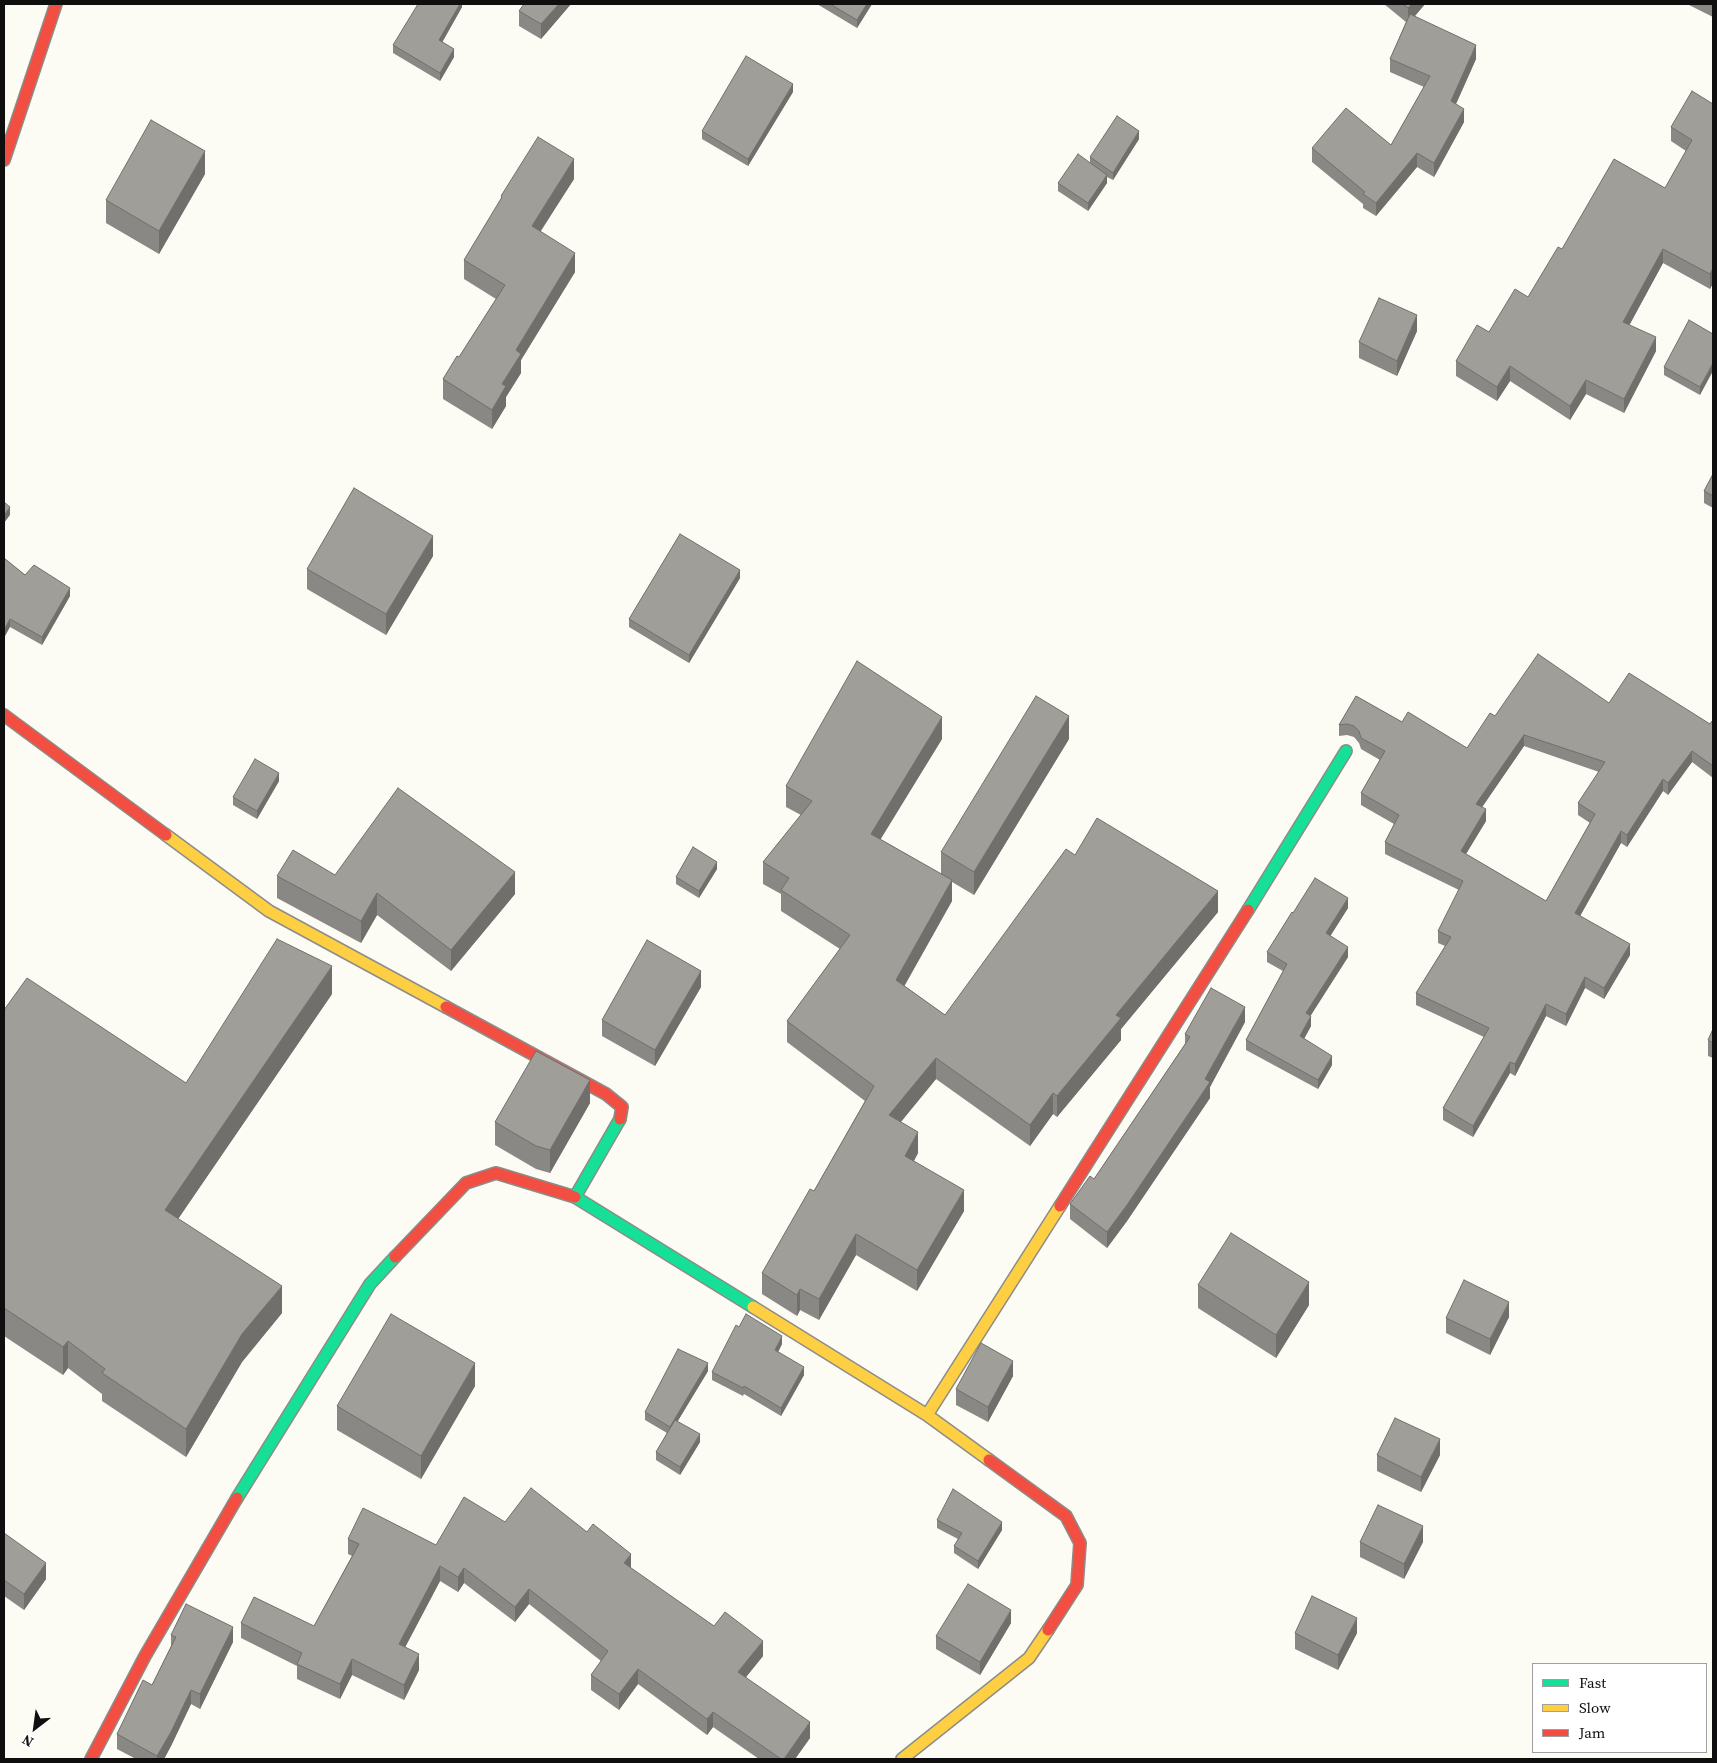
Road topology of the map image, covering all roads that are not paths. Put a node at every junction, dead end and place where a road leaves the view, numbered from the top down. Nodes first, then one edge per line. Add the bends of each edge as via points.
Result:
1 (56, 4) edge
2 (4, 160) edge
3 (4, 716) edge
4 (1346, 751) dead end
5 (575, 1197) junction
6 (927, 1415) junction
7 (91, 1759) edge
8 (902, 1759) edge

1 - 2 street
3 - 5 street via 269,911 606,1094 622,1107 620,1120
4 - 6 street
5 - 6 street
5 - 7 street via 496,1173 466,1183 370,1284 261,1458 145,1656
6 - 8 street via 1066,1516 1080,1543 1077,1585 1029,1658

